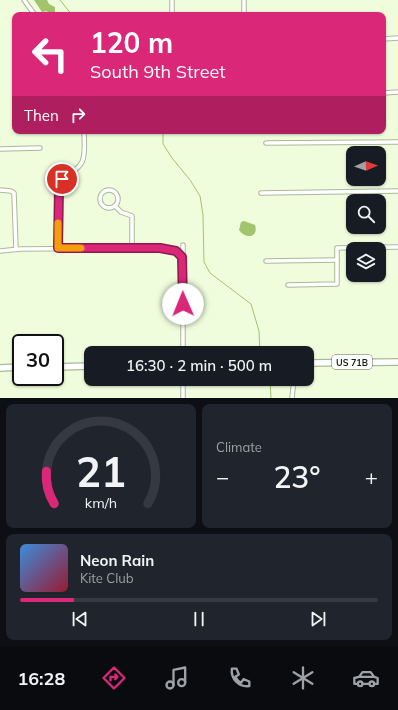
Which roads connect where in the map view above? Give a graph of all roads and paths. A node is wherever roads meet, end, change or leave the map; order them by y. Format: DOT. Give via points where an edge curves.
graph roads {
  1 [pos="24,0"];
  2 [pos="172,0"];
  3 [pos="244,0"];
  4 [pos="33,12"];
  5 [pos="172,12"];
  6 [pos="244,12"];
  7 [pos="398,38"];
  8 [pos="386,39"];
  9 [pos="398,92"];
  10 [pos="386,93"];
  11 [pos="84,134"];
  12 [pos="398,142"];
  13 [pos="266,143"];
  14 [pos="40,148"];
  15 [pos="0,149"];
  16 [pos="0,190"];
  17 [pos="398,191"];
  18 [pos="262,193"];
  19 [pos="115,206"];
  20 [pos="183,245"];
  21 [pos="398,247"];
  22 [pos="58,248"];
  23 [pos="132,248"];
  24 [pos="16,249"];
  25 [pos="0,251"];
  26 [pos="182,257"];
  27 [pos="337,260"];
  28 [pos="266,261"];
  29 [pos="288,285"];
  30 [pos="183,346"];
  31 [pos="398,362"];
  32 [pos="314,363"];
  33 [pos="84,366"];
  34 [pos="12,367"];
  35 [pos="64,367"];
  36 [pos="0,368"];
  37 [pos="183,386"];
  38 [pos="293,386"];
  39 [pos="183,398"];
  40 [pos="292,398"];
  1 -- 4 [label="street"];
  2 -- 5 [label="street"];
  3 -- 6 [label="street"];
  7 -- 8 [label="street"];
  9 -- 10 [label="street"];
  11 -- 22 [label="street" via="82,163 62,179 59,187"];
  12 -- 13 [label="street"];
  14 -- 15 [label="street"];
  16 -- 24 [label="street" via="13,192 15,197"];
  17 -- 18 [label="street"];
  19 -- 19 [label="street" via="118,198 115,192 103,192 100,198 102,205 108,208"];
  19 -- 23 [label="street" via="120,212 132,216"];
  20 -- 26 [label="street"];
  21 -- 27 [label="street" via="337,248"];
  22 -- 23 [label="street"];
  22 -- 24 [label="street"];
  23 -- 26 [label="street" via="160,248 176,251"];
  24 -- 25 [label="street"];
  26 -- 30 [label="street"];
  27 -- 28 [label="street"];
  27 -- 29 [label="street" via="337,284"];
  31 -- 32 [label="main road, US 71B"];
  33 -- 35 [label="main road"];
  34 -- 36 [label="main road"];
  37 -- 39 [label="street"];
  38 -- 40 [label="street"];
}
